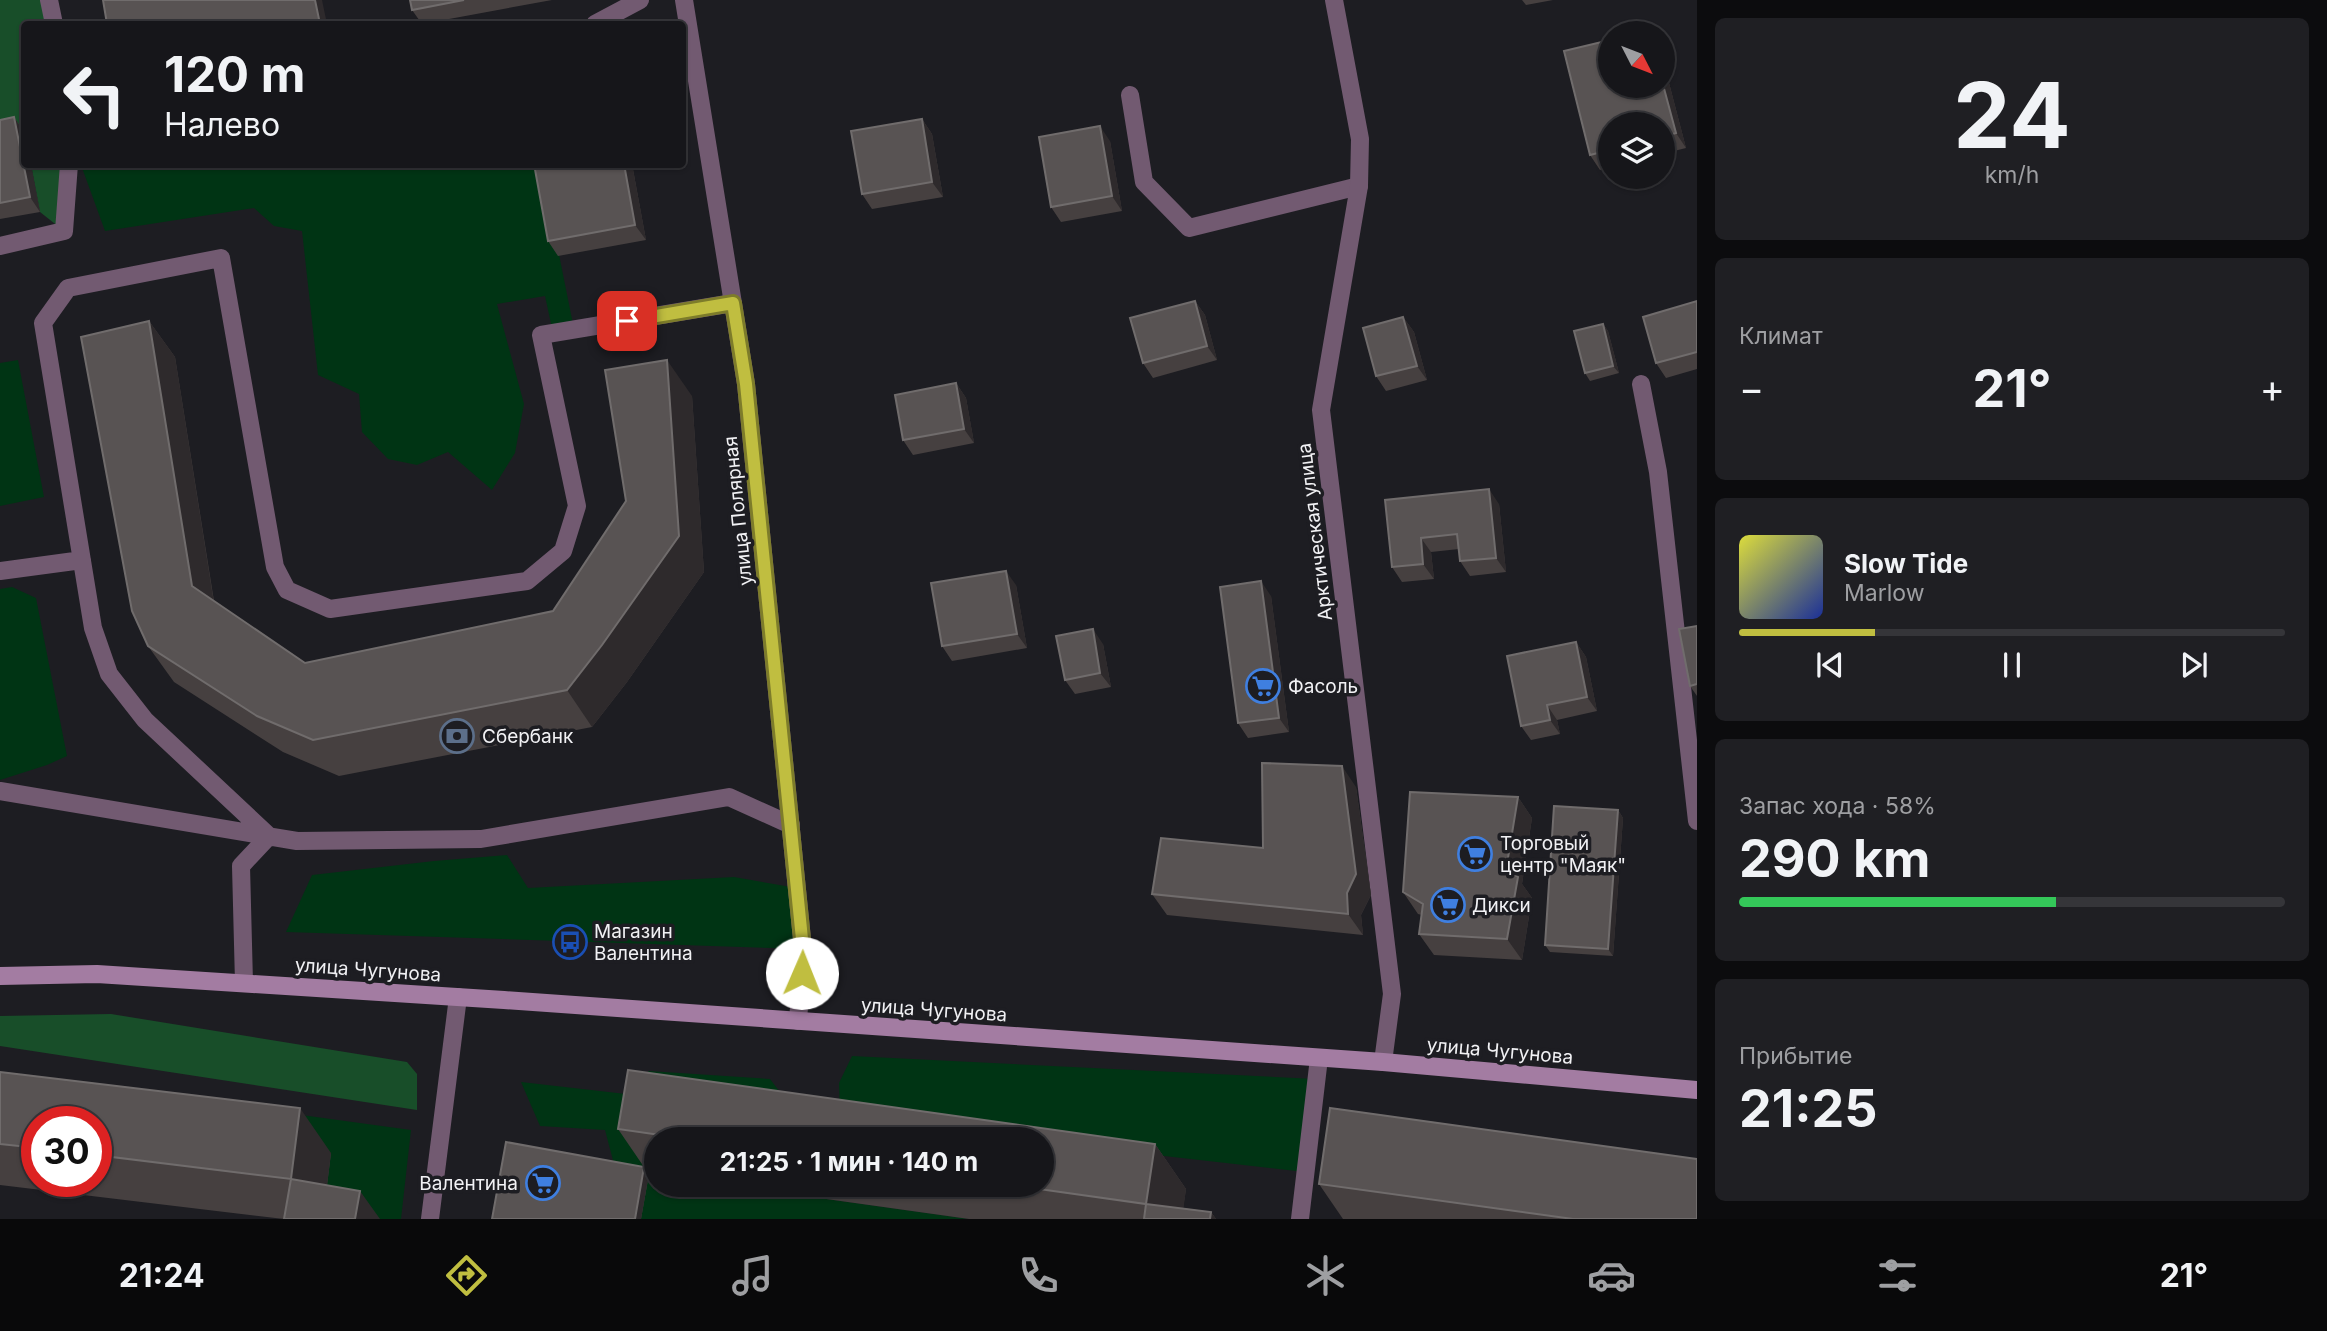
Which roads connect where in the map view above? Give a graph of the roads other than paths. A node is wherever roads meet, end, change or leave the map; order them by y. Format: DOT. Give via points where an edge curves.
graph roads {
  1 [pos="49,0"];
  2 [pos="640,0"];
  3 [pos="684,0"];
  4 [pos="1334,0"];
  5 [pos="53,21"];
  6 [pos="601,21"];
  7 [pos="1130,95"];
  8 [pos="69,168"];
  9 [pos="1359,186"];
  10 [pos="0,246"];
  11 [pos="733,303"];
  12 [pos="1640,384"];
  13 [pos="82,560"];
  14 [pos="0,571"];
  15 [pos="0,791"];
  16 [pos="1697,821"];
  17 [pos="791,825"];
  18 [pos="269,836"];
  19 [pos="0,976"];
  20 [pos="244,983"];
  21 [pos="458,997"];
  22 [pos="798,1021"];
  23 [pos="1319,1058"];
  24 [pos="1383,1062"];
  25 [pos="1697,1090"];
  26 [pos="430,1219"];
  27 [pos="1300,1219"];
  1 -- 5 [label="street"];
  2 -- 6 [label="street"];
  3 -- 11 [label="street, улица Полярная"];
  4 -- 9 [label="street, Арктическая улица" via="1360,139"];
  7 -- 9 [label="street" via="1144,182 1189,228"];
  8 -- 10 [label="street" via="64,231"];
  9 -- 24 [label="street, Арктическая улица" via="1321,410 1392,993"];
  11 -- 13 [label="street" via="541,334 577,506 563,551 527,581 330,609 287,590 275,567 221,258 68,288 43,323"];
  11 -- 17 [label="street, улица Полярная" via="746,384"];
  12 -- 16 [label="street" via="1658,472"];
  13 -- 14 [label="street"];
  13 -- 18 [label="street" via="93,628 109,674 145,720"];
  15 -- 18 [label="street"];
  17 -- 18 [label="street" via="729,797 481,839 297,841"];
  17 -- 22 [label="street, улица Полярная" via="803,949"];
  18 -- 20 [label="street" via="241,866"];
  19 -- 20 [label="main road, улица Чугунова" via="97,974"];
  20 -- 21 [label="main road, улица Чугунова"];
  21 -- 22 [label="main road, улица Чугунова"];
  21 -- 26 [label="street"];
  22 -- 23 [label="main road, улица Чугунова"];
  23 -- 24 [label="main road, улица Чугунова"];
  23 -- 27 [label="street"];
  24 -- 25 [label="main road, улица Чугунова"];
}
